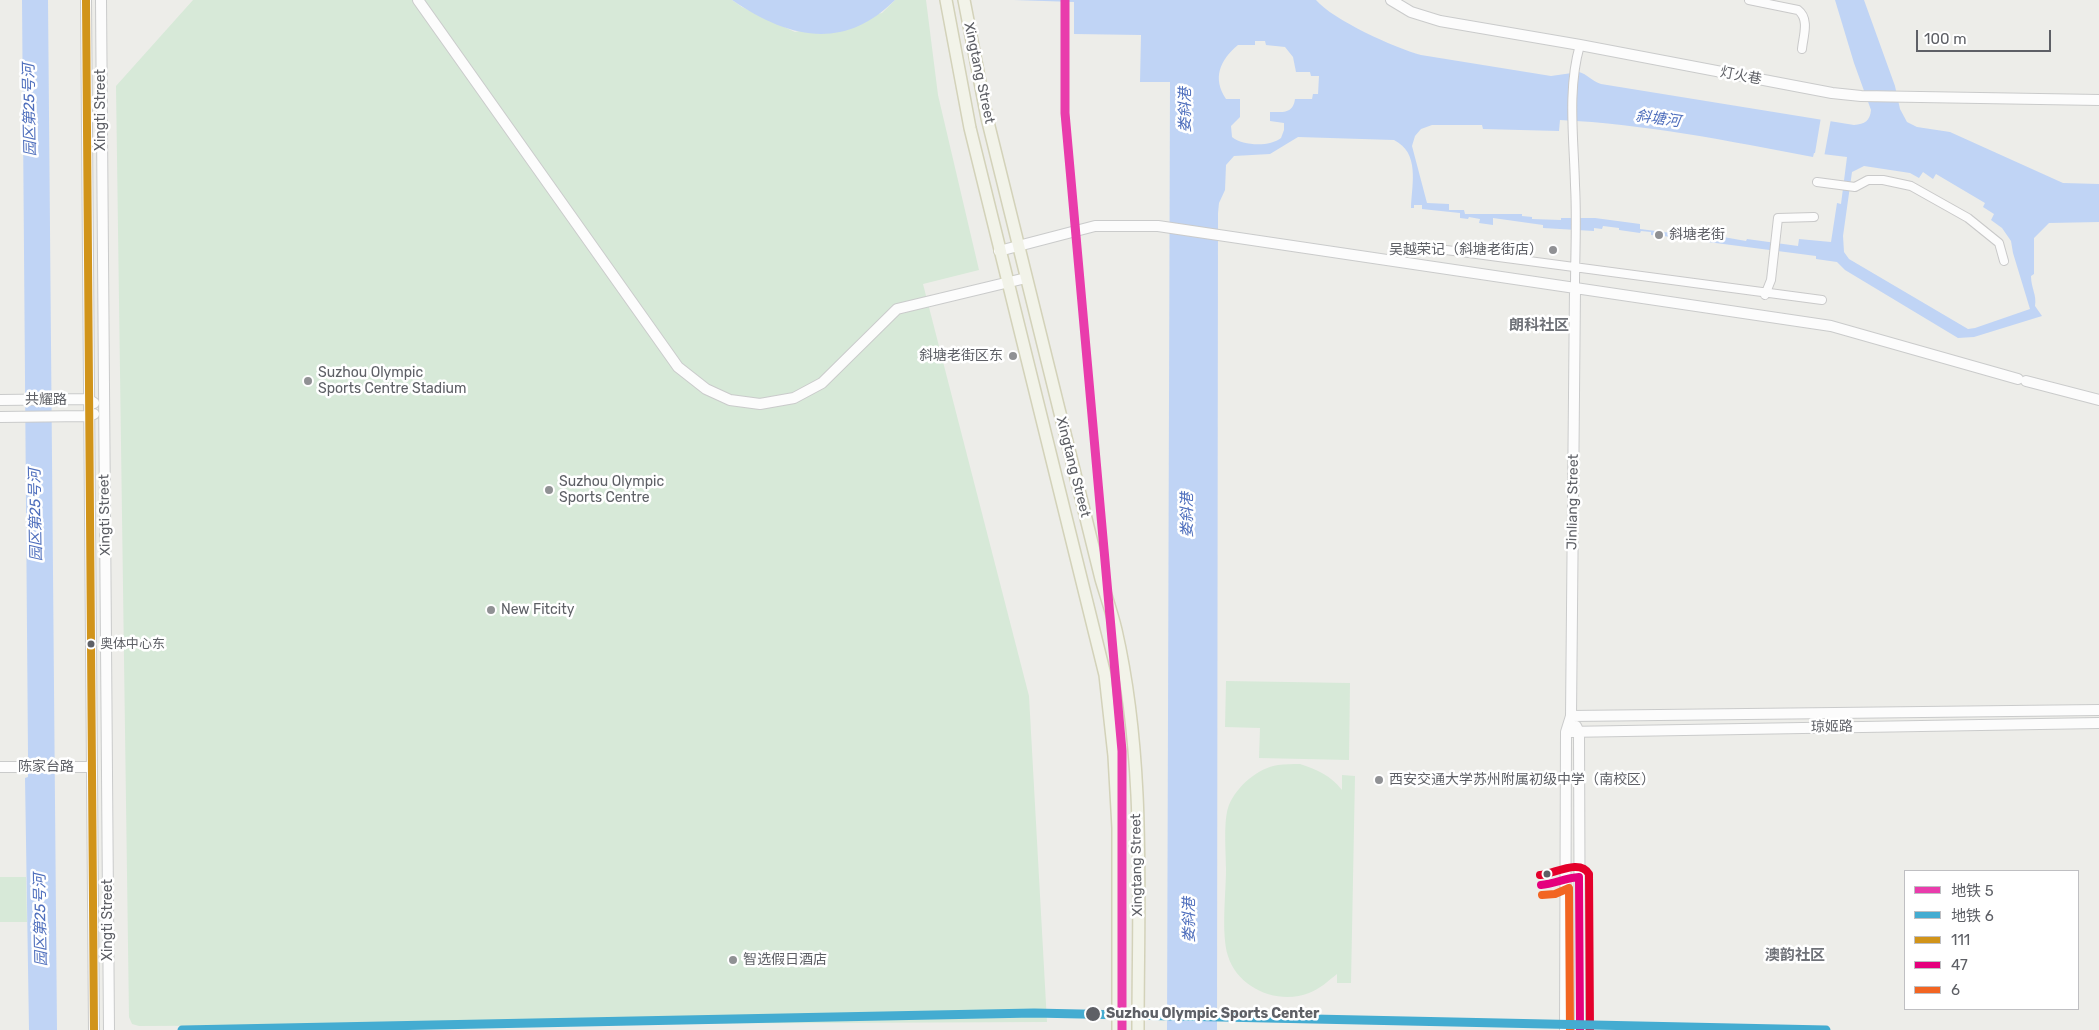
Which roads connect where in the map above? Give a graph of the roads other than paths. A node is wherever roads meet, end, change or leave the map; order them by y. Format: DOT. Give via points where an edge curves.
graph roads {
  1 [pos="86,0"];
  2 [pos="100,0"];
  3 [pos="418,0"];
  4 [pos="946,0"];
  5 [pos="964,0"];
  6 [pos="1391,0"];
  7 [pos="1749,0"];
  8 [pos="1580,45"];
  9 [pos="1802,50"];
  10 [pos="2099,100"];
  11 [pos="1817,182"];
  12 [pos="1814,217"];
  13 [pos="1019,246"];
  14 [pos="1416,246"];
  15 [pos="999,250"];
  16 [pos="2004,261"];
  17 [pos="1575,267"];
  18 [pos="1026,278"];
  19 [pos="1007,282"];
  20 [pos="1575,288"];
  21 [pos="1765,295"];
  22 [pos="1822,300"];
  23 [pos="88,399"];
  24 [pos="0,400"];
  25 [pos="2099,400"];
  26 [pos="104,408"];
  27 [pos="88,416"];
  28 [pos="0,417"];
  29 [pos="2099,710"];
  30 [pos="1571,716"];
  31 [pos="2099,724"];
  32 [pos="1566,732"];
  33 [pos="1578,732"];
  34 [pos="92,766"];
  35 [pos="0,767"];
  36 [pos="94,1030"];
  37 [pos="109,1030"];
  38 [pos="1118,1030"];
  39 [pos="1138,1030"];
  40 [pos="1566,1030"];
  41 [pos="1580,1030"];
  1 -- 23 [label="street, Xingti Street"];
  2 -- 26 [label="street, Xingti Street"];
  3 -- 19 [label="street" via="678,367 719,397 760,404 794,398 822,383 897,309"];
  4 -- 15 [label="main road, Xingtang Street" via="970,128"];
  5 -- 13 [label="main road, Xingtang Street" via="987,118"];
  6 -- 8 [label="street, 灯火巷" via="1411,12 1440,21"];
  7 -- 9 [label="street" via="1802,13 1805,23"];
  8 -- 10 [label="street, 灯火巷" via="1832,93"];
  8 -- 17 [label="street" via="1574,64"];
  11 -- 16 [label="street" via="1855,188 1868,180 1883,180 1911,186 1968,218 1999,243"];
  12 -- 21 [label="street" via="1778,218 1771,280"];
  13 -- 15 [label="street"];
  13 -- 18 [label="main road, Xingtang Street"];
  13 -- 20 [label="street" via="1095,226 1158,226"];
  14 -- 17 [label="street"];
  15 -- 19 [label="main road, Xingtang Street"];
  17 -- 20 [label="street"];
  17 -- 21 [label="street"];
  18 -- 19 [label="street"];
  18 -- 39 [label="main road, Xingtang Street" via="1116,628 1124,672 1134,748 1138,828"];
  19 -- 38 [label="main road, Xingtang Street" via="1105,675 1118,828"];
  20 -- 25 [label="street" via="1831,326"];
  20 -- 30 [label="street, Jinliang Street"];
  21 -- 22 [label="street"];
  23 -- 24 [label="street, 共耀路"];
  23 -- 26 [label="street"];
  23 -- 27 [label="street, Xingti Street"];
  26 -- 27 [label="street, 共耀路"];
  26 -- 37 [label="street, Xingti Street"];
  27 -- 28 [label="street, 共耀路"];
  27 -- 34 [label="street, Xingti Street"];
  29 -- 30 [label="street, 琼姬路"];
  30 -- 32 [label="street, Jinliang Street"];
  30 -- 33 [label="street, Jinliang Street"];
  31 -- 33 [label="street, 琼姬路"];
  32 -- 33 [label="street, 琼姬路"];
  32 -- 40 [label="street, Jinliang Street"];
  33 -- 41 [label="street, Jinliang Street"];
  34 -- 35 [label="street, 陈家台路"];
  34 -- 36 [label="street, Xingti Street"];
}
